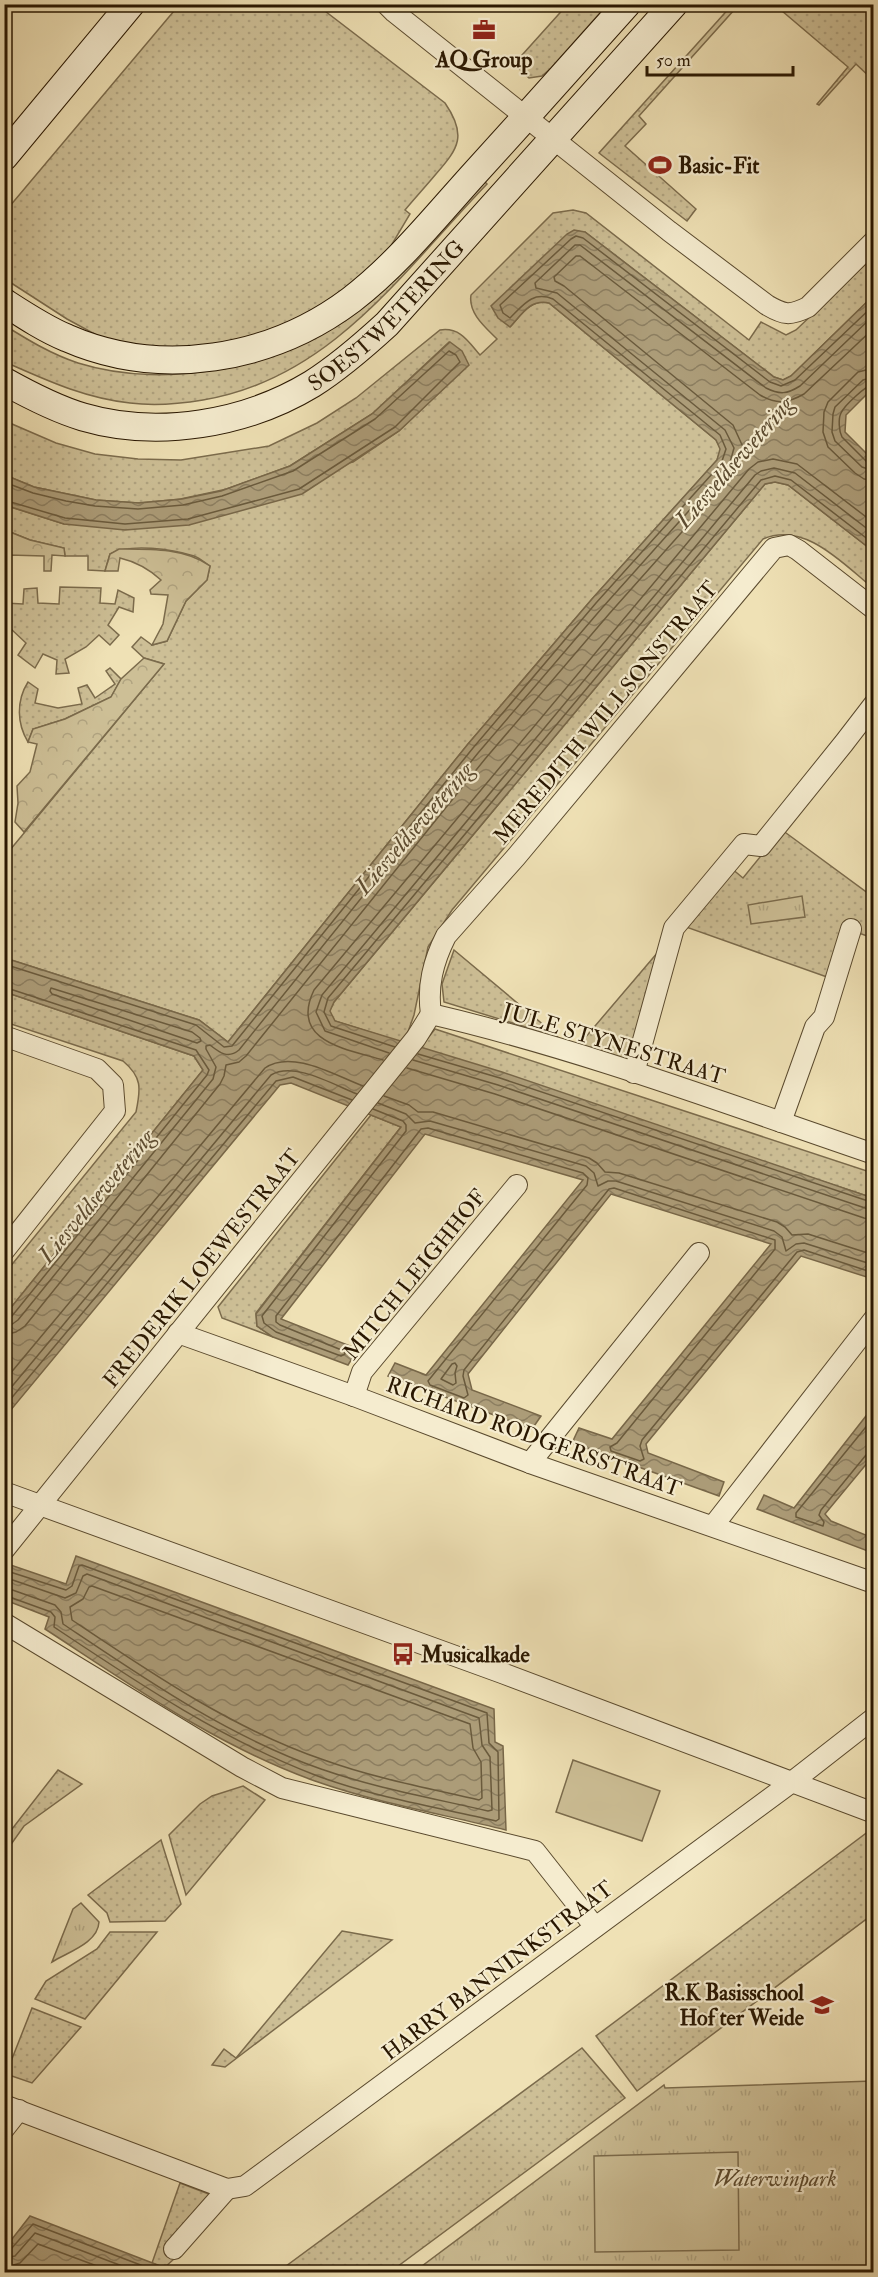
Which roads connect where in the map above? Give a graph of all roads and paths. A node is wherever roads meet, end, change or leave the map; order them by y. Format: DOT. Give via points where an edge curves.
graph roads {
  1 [pos="131,4"];
  2 [pos="374,4"];
  3 [pos="627,4"];
  4 [pos="674,4"];
  5 [pos="390,8"];
  6 [pos="526,116"];
  7 [pos="554,139"];
  8 [pos="4,157"];
  9 [pos="873,241"];
  10 [pos="4,302"];
  11 [pos="4,381"];
  12 [pos="873,609"];
  13 [pos="873,704"];
  14 [pos="851,929"];
  15 [pos="431,1014"];
  16 [pos="4,1036"];
  17 [pos="634,1072"];
  18 [pos="781,1122"];
  19 [pos="873,1154"];
  20 [pos="517,1185"];
  21 [pos="4,1251"];
  22 [pos="699,1253"];
  23 [pos="873,1319"];
  24 [pos="178,1333"];
  25 [pos="354,1396"];
  26 [pos="530,1462"];
  27 [pos="4,1492"];
  28 [pos="40,1506"];
  29 [pos="713,1526"];
  30 [pos="4,1550"];
  31 [pos="873,1583"];
  32 [pos="4,1623"];
  33 [pos="873,1718"];
  34 [pos="792,1782"];
  35 [pos="873,1813"];
  36 [pos="595,1927"];
  37 [pos="12,2108"];
  38 [pos="4,2129"];
  39 [pos="228,2189"];
  40 [pos="174,2249"];
  1 -- 8 [label="main road"];
  2 -- 5 [label="street"];
  3 -- 6 [label="main road, SOESTWETERING"];
  4 -- 7 [label="main road, SOESTWETERING"];
  5 -- 6 [label="street"];
  6 -- 7 [label="street"];
  6 -- 10 [label="main road, SOESTWETERING" via="408,248 351,299 299,333 206,359 170,361 90,346 46,328"];
  7 -- 9 [label="street" via="669,231 783,314 796,313 808,306"];
  7 -- 11 [label="main road, SOESTWETERING" via="387,324 311,384 268,405 221,421 174,427 127,425 84,417"];
  12 -- 15 [label="street, MEREDITH WILLSONSTRAAT" via="798,550 789,545 774,548 446,936 428,992"];
  13 -- 17 [label="street" via="761,846 744,844 674,928"];
  14 -- 18 [label="street" via="824,1017 815,1027"];
  15 -- 17 [label="street, JULE STYNESTRAAT"];
  15 -- 24 [label="street, FREDERIK LOEWESTRAAT" via="416,1038"];
  16 -- 21 [label="street" via="97,1069 113,1085 115,1111"];
  17 -- 18 [label="street, JULE STYNESTRAAT"];
  18 -- 19 [label="street, JULE STYNESTRAAT"];
  20 -- 25 [label="street, MITCH LEIGHHOF" via="362,1372"];
  22 -- 26 [label="street"];
  23 -- 29 [label="street"];
  24 -- 25 [label="street, RICHARD RODGERSSTRAAT"];
  24 -- 28 [label="street, FREDERIK LOEWESTRAAT"];
  25 -- 26 [label="street, RICHARD RODGERSSTRAAT"];
  26 -- 29 [label="street, RICHARD RODGERSSTRAAT"];
  27 -- 28 [label="street"];
  28 -- 30 [label="street, FREDERIK LOEWESTRAAT"];
  28 -- 34 [label="street"];
  29 -- 31 [label="street, RICHARD RODGERSSTRAAT"];
  32 -- 36 [label="street" via="282,1788 535,1851"];
  33 -- 34 [label="street, HARRY BANNINKSTRAAT"];
  34 -- 35 [label="street"];
  34 -- 36 [label="street, HARRY BANNINKSTRAAT"];
  36 -- 39 [label="street, HARRY BANNINKSTRAAT" via="245,2186"];
  37 -- 38 [label="street"];
  37 -- 39 [label="street"];
  39 -- 40 [label="street, HARRY BANNINKSTRAAT"];
}
